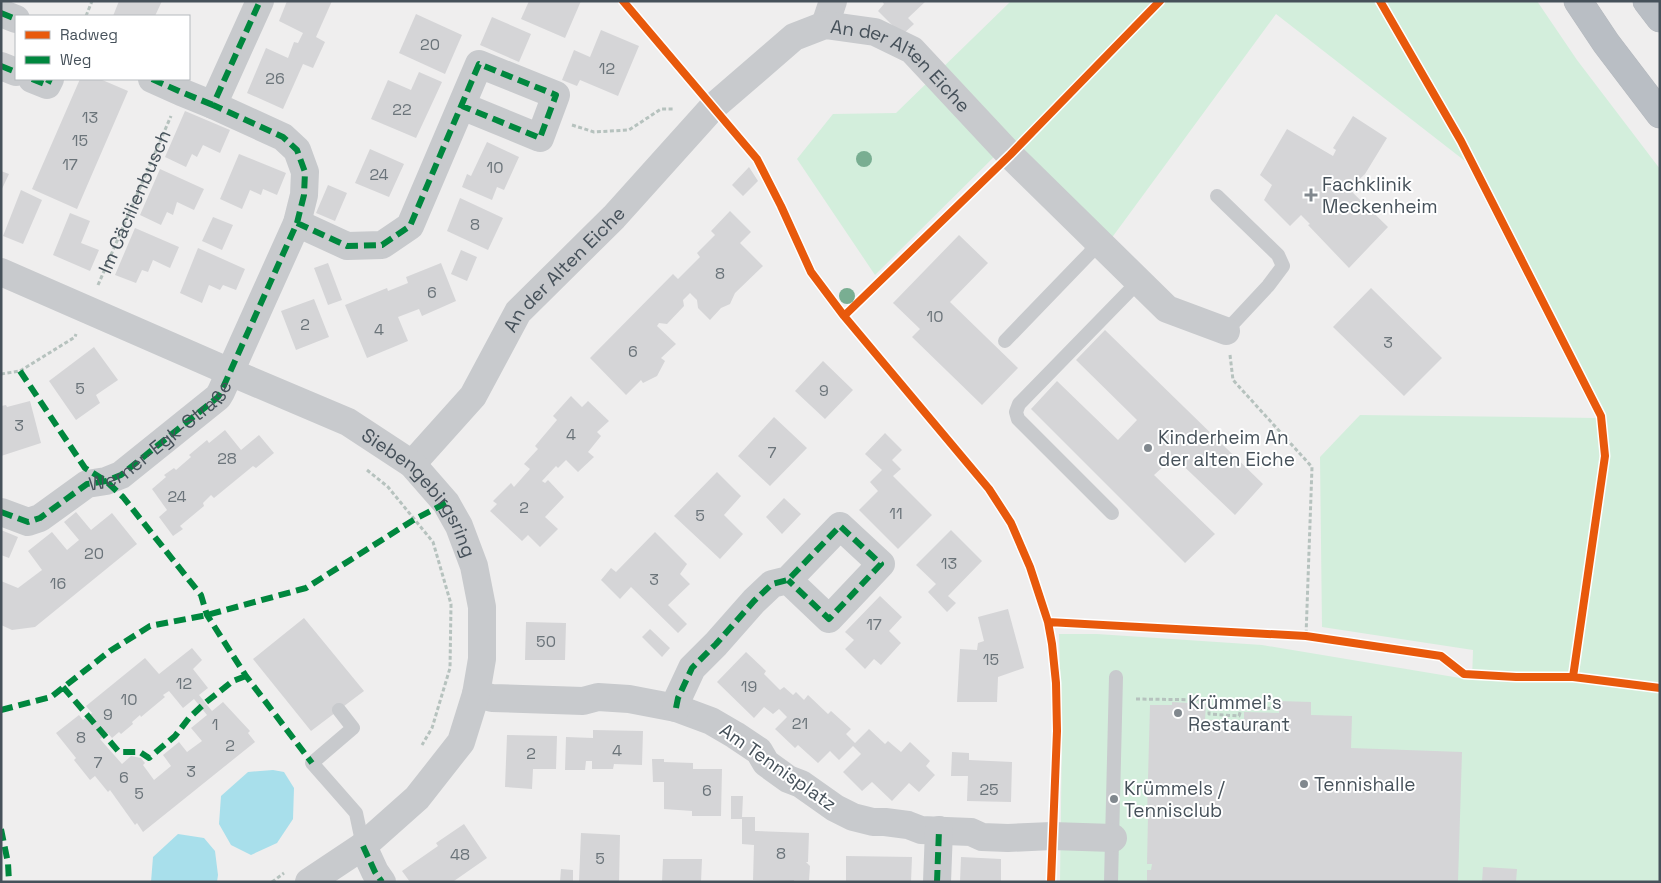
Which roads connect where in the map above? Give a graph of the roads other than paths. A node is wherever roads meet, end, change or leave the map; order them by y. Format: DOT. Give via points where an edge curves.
graph roads {
  1 [pos="260,1"];
  2 [pos="1578,1"];
  3 [pos="1647,1"];
  4 [pos="828,9"];
  5 [pos="1,12"];
  6 [pos="15,18"];
  7 [pos="1660,18"];
  8 [pos="1,66"];
  9 [pos="15,72"];
  10 [pos="34,80"];
  11 [pos="50,80"];
  12 [pos="154,80"];
  13 [pos="213,105"];
  14 [pos="462,106"];
  15 [pos="1660,114"];
  16 [pos="1217,196"];
  17 [pos="296,222"];
  18 [pos="1099,242"];
  19 [pos="1,272"];
  20 [pos="1138,281"];
  21 [pos="1226,331"];
  22 [pos="1006,341"];
  23 [pos="230,372"];
  24 [pos="412,464"];
  25 [pos="1,512"];
  26 [pos="1112,513"];
  27 [pos="788,580"];
  28 [pos="1116,677"];
  29 [pos="476,694"];
  30 [pos="676,708"];
  31 [pos="339,710"];
  32 [pos="939,830"];
  33 [pos="1113,838"];
  34 [pos="363,846"];
  35 [pos="298,876"];
  36 [pos="382,882"];
  37 [pos="937,882"];
  38 [pos="1111,882"];
  1 -- 13 [label="street"];
  2 -- 15 [label="highway"];
  3 -- 7 [label="highway"];
  4 -- 18 [label="street, An der Alten Eiche" via="912,50 1010,155"];
  4 -- 24 [label="street, An der Alten Eiche" via="713,107 614,217 518,312 473,396"];
  5 -- 6 [label="street"];
  8 -- 9 [label="street"];
  10 -- 11 [label="street" via="47,85"];
  12 -- 13 [label="street"];
  13 -- 17 [label="street" via="283,137 297,150 305,172 304,195"];
  14 -- 14 [label="street" via="540,138 556,95 479,64"];
  14 -- 17 [label="street" via="410,226 382,246 347,246"];
  16 -- 21 [label="lane" via="1278,255 1283,266"];
  17 -- 23 [label="street"];
  18 -- 20 [label="street, An der Alten Eiche"];
  18 -- 22 [label="lane"];
  19 -- 23 [label="street, Siebengebirgsring"];
  20 -- 21 [label="street, An der Alten Eiche" via="1167,309"];
  20 -- 26 [label="lane" via="1019,404 1016,412 1018,419"];
  23 -- 24 [label="street, Siebengebirgsring" via="348,422"];
  23 -- 25 [label="street, Werner-Egk-Straße" via="218,397 121,475 87,484 40,518 28,522"];
  24 -- 29 [label="street, Siebengebirgsring" via="460,526 474,566 482,608 482,660"];
  27 -- 30 [label="street" via="772,584 692,668"];
  28 -- 33 [label="lane"];
  29 -- 30 [label="street, Am Tennisplatz" via="492,698 583,701 598,696"];
  29 -- 34 [label="street, Siebengebirgsring" via="461,742 417,798"];
  30 -- 32 [label="street, Am Tennisplatz" via="735,734 759,751 766,763 853,817 921,830"];
  31 -- 34 [label="lane" via="353,728 312,763 356,813"];
  32 -- 33 [label="street, Am Tennisplatz" via="971,832 982,837"];
  32 -- 37 [label="street"];
  33 -- 38 [label="lane"];
  34 -- 35 [label="street, Siebengebirgsring"];
  34 -- 36 [label="street"];
}
